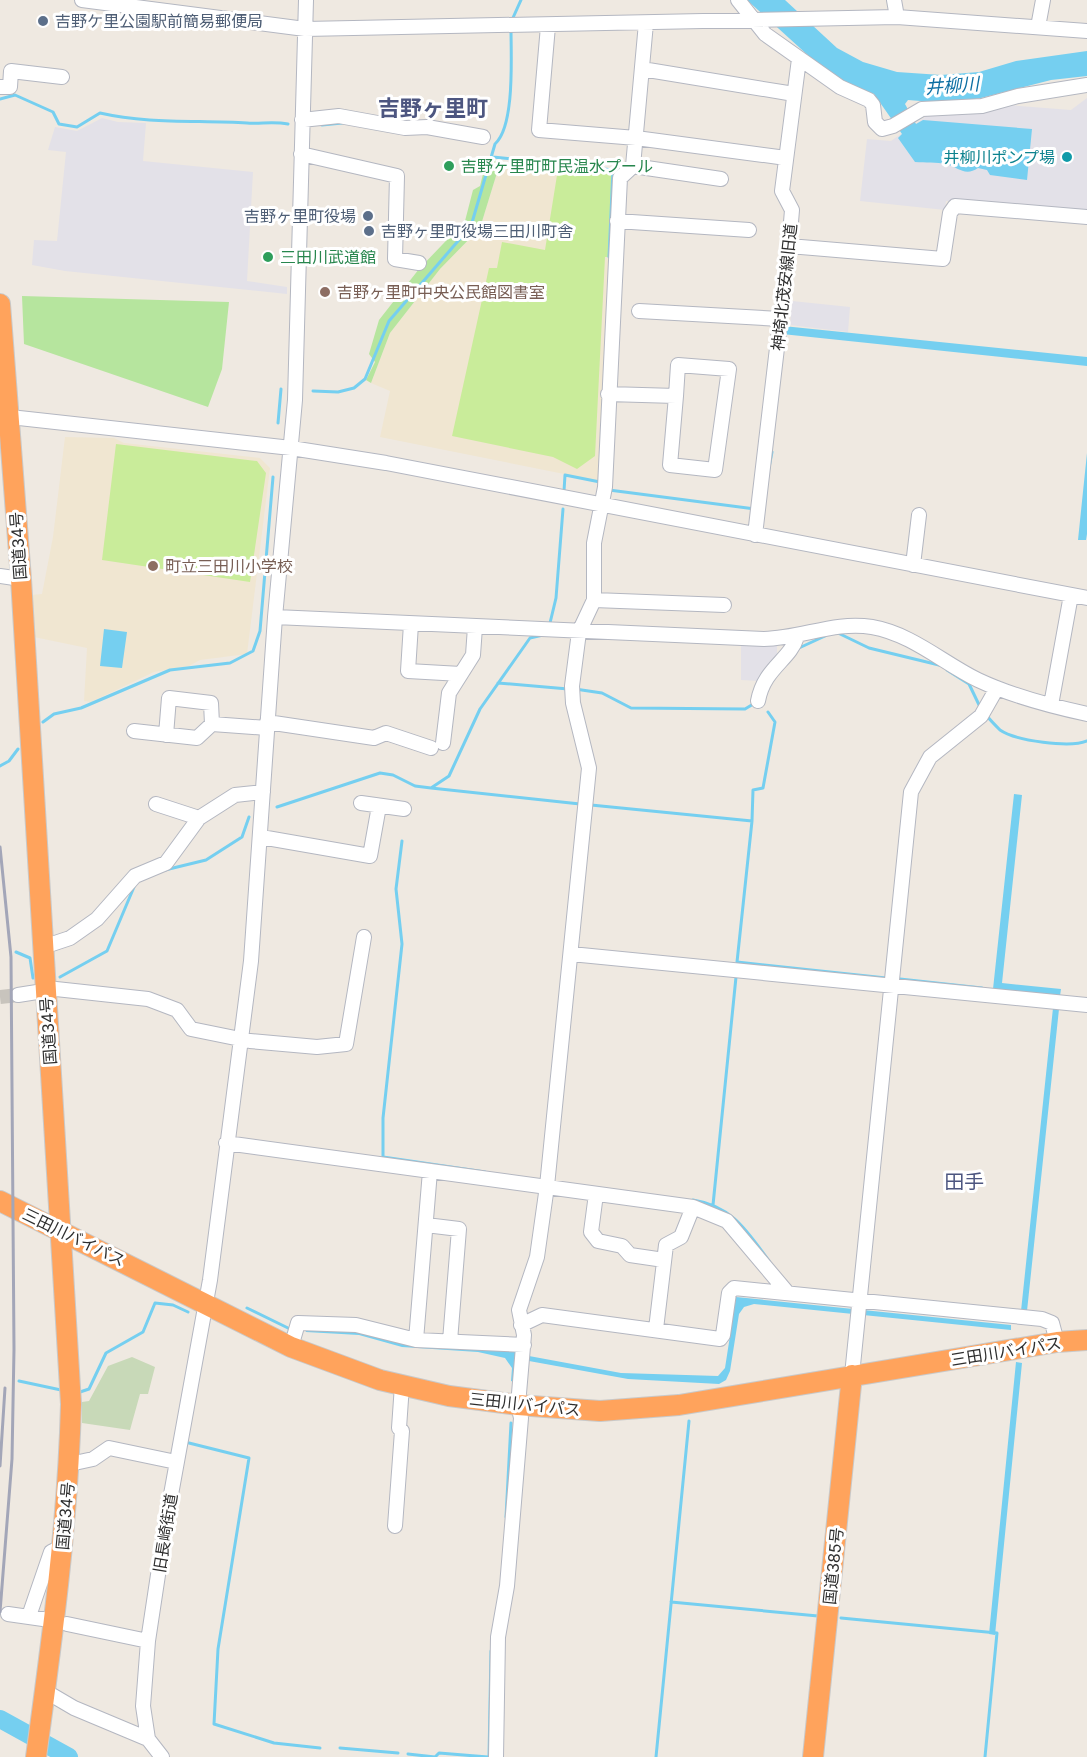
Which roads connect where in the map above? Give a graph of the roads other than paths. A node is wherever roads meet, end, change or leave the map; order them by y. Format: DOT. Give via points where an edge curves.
graph roads {
  1 [pos="82,0"];
  2 [pos="306,0"];
  3 [pos="738,0"];
  4 [pos="894,0"];
  5 [pos="1043,0"];
  6 [pos="897,17"];
  7 [pos="759,21"];
  8 [pos="646,23"];
  9 [pos="548,26"];
  10 [pos="1038,27"];
  11 [pos="305,29"];
  12 [pos="1087,31"];
  13 [pos="799,59"];
  14 [pos="642,69"];
  15 [pos="62,77"];
  16 [pos="1087,85"];
  17 [pos="0,87"];
  18 [pos="794,94"];
  19 [pos="302,120"];
  20 [pos="483,137"];
  21 [pos="636,138"];
  22 [pos="301,154"];
  23 [pos="786,158"];
  24 [pos="633,166"];
  25 [pos="721,179"];
  26 [pos="1087,217"];
  27 [pos="617,221"];
  28 [pos="748,230"];
  29 [pos="789,246"];
  30 [pos="419,263"];
  31 [pos="0,304"];
  32 [pos="639,311"];
  33 [pos="780,319"];
  34 [pos="608,393"];
  35 [pos="676,396"];
  36 [pos="4,416"];
  37 [pos="291,448"];
  38 [pos="601,506"];
  39 [pos="919,516"];
  40 [pos="755,536"];
  41 [pos="913,565"];
  42 [pos="0,576"];
  43 [pos="21,579"];
  44 [pos="1071,595"];
  45 [pos="1087,598"];
  46 [pos="594,600"];
  47 [pos="724,604"];
  48 [pos="275,617"];
  49 [pos="411,624"];
  50 [pos="476,627"];
  51 [pos="579,632"];
  52 [pos="797,637"];
  53 [pos="461,674"];
  54 [pos="996,688"];
  55 [pos="758,701"];
  56 [pos="1051,705"];
  57 [pos="1087,714"];
  58 [pos="212,724"];
  59 [pos="267,725"];
  60 [pos="134,731"];
  61 [pos="166,735"];
  62 [pos="263,792"];
  63 [pos="361,803"];
  64 [pos="156,804"];
  65 [pos="379,806"];
  66 [pos="404,809"];
  67 [pos="199,818"];
  68 [pos="261,837"];
  69 [pos="364,937"];
  70 [pos="43,947"];
  71 [pos="571,954"];
  72 [pos="892,986"];
  73 [pos="45,991"];
  74 [pos="18,995"];
  75 [pos="1087,1005"];
  76 [pos="241,1040"];
  77 [pos="226,1143"];
  78 [pos="430,1171"];
  79 [pos="547,1186"];
  80 [pos="597,1194"];
  81 [pos="0,1201"];
  82 [pos="693,1208"];
  83 [pos="426,1225"];
  84 [pos="62,1229"];
  85 [pos="664,1260"];
  86 [pos="786,1291"];
  87 [pos="206,1305"];
  88 [pos="860,1308"];
  89 [pos="521,1325"];
  90 [pos="656,1329"];
  91 [pos="416,1340"];
  92 [pos="1087,1340"];
  93 [pos="450,1341"];
  94 [pos="1057,1342"];
  95 [pos="524,1345"];
  96 [pos="291,1347"];
  97 [pos="852,1375"];
  98 [pos="402,1385"];
  99 [pos="518,1405"];
  100 [pos="176,1462"];
  101 [pos="70,1464"];
  102 [pos="395,1526"];
  103 [pos="63,1546"];
  104 [pos="8,1614"];
  105 [pos="29,1616"];
  106 [pos="43,1619"];
  107 [pos="67,1624"];
  108 [pos="148,1641"];
  109 [pos="45,1691"];
  110 [pos="148,1739"];
  111 [pos="36,1757"];
  112 [pos="162,1757"];
  113 [pos="496,1757"];
  114 [pos="813,1757"];
  1 -- 11 [label="street"];
  2 -- 11 [label="street, 旧長崎街道"];
  3 -- 7 [label="street"];
  4 -- 6 [label="street"];
  5 -- 10 [label="street"];
  6 -- 7 [label="street"];
  6 -- 10 [label="street"];
  7 -- 8 [label="street"];
  7 -- 13 [label="street" via="765,34"];
  8 -- 9 [label="street"];
  8 -- 14 [label="street"];
  9 -- 11 [label="street"];
  9 -- 21 [label="street" via="539,130"];
  10 -- 12 [label="street"];
  11 -- 19 [label="street, 旧長崎街道"];
  13 -- 16 [label="street" via="840,87 868,100 878,127 887,129 922,109 982,106"];
  13 -- 18 [label="street, 神埼北茂安線旧道"];
  14 -- 18 [label="street"];
  14 -- 21 [label="street"];
  15 -- 17 [label="street" via="11,71 9,87"];
  18 -- 23 [label="street, 神埼北茂安線旧道"];
  19 -- 20 [label="street" via="339,116"];
  19 -- 22 [label="street, 旧長崎街道"];
  21 -- 23 [label="street"];
  21 -- 24 [label="street"];
  22 -- 30 [label="street" via="397,176 394,259"];
  22 -- 37 [label="street, 旧長崎街道"];
  23 -- 29 [label="street, 神埼北茂安線旧道" via="782,191 792,210"];
  24 -- 25 [label="street"];
  24 -- 27 [label="street" via="620,178"];
  26 -- 29 [label="street" via="955,206 950,213 943,259"];
  27 -- 28 [label="street"];
  27 -- 34 [label="street"];
  29 -- 33 [label="street, 神埼北茂安線旧道"];
  31 -- 36 [label="highway, 国道34号"];
  32 -- 33 [label="street"];
  33 -- 40 [label="street, 神埼北茂安線旧道"];
  34 -- 35 [label="street"];
  34 -- 38 [label="street"];
  35 -- 35 [label="street" via="678,365 729,369 715,470 670,465"];
  36 -- 37 [label="street"];
  36 -- 43 [label="highway, 国道34号"];
  37 -- 38 [label="street"];
  37 -- 48 [label="street, 旧長崎街道"];
  38 -- 40 [label="street"];
  38 -- 46 [label="street" via="594,543"];
  39 -- 41 [label="street"];
  40 -- 41 [label="street"];
  41 -- 44 [label="street"];
  42 -- 43 [label="street"];
  43 -- 70 [label="highway, 国道34号"];
  44 -- 45 [label="street"];
  44 -- 56 [label="street"];
  46 -- 47 [label="street"];
  46 -- 51 [label="street"];
  48 -- 49 [label="street"];
  48 -- 59 [label="street, 旧長崎街道"];
  49 -- 50 [label="street"];
  49 -- 53 [label="street" via="408,671"];
  50 -- 51 [label="street"];
  50 -- 53 [label="street" via="473,655"];
  51 -- 52 [label="street"];
  51 -- 71 [label="street" via="572,689 589,768"];
  52 -- 54 [label="street" via="842,625 874,628 909,641"];
  52 -- 55 [label="street" via="795,645 771,670"];
  53 -- 59 [label="street" via="449,693 437,746 386,733 374,738"];
  54 -- 56 [label="street"];
  54 -- 72 [label="street" via="984,713 930,757 911,792"];
  56 -- 57 [label="street"];
  58 -- 59 [label="street"];
  58 -- 61 [label="street" via="197,738"];
  58 -- 61 [label="street" via="211,703 170,698"];
  59 -- 62 [label="street, 旧長崎街道"];
  60 -- 61 [label="street"];
  62 -- 67 [label="street" via="235,795"];
  62 -- 68 [label="street, 旧長崎街道"];
  63 -- 65 [label="street"];
  64 -- 67 [label="street"];
  65 -- 66 [label="street"];
  65 -- 68 [label="street" via="370,856"];
  67 -- 70 [label="street" via="166,863 135,876 88,926 70,938"];
  68 -- 76 [label="street, 旧長崎街道"];
  69 -- 76 [label="street" via="346,1044 317,1047"];
  70 -- 73 [label="highway, 国道34号"];
  71 -- 72 [label="street"];
  71 -- 79 [label="street"];
  72 -- 75 [label="street"];
  72 -- 88 [label="street"];
  73 -- 74 [label="street"];
  73 -- 76 [label="street" via="148,999 177,1010 191,1029"];
  73 -- 84 [label="highway, 国道34号"];
  76 -- 77 [label="street, 旧長崎街道"];
  77 -- 78 [label="street"];
  77 -- 87 [label="street, 旧長崎街道"];
  78 -- 79 [label="street"];
  78 -- 83 [label="street"];
  79 -- 80 [label="street"];
  79 -- 89 [label="street" via="537,1257 520,1301"];
  80 -- 82 [label="street"];
  80 -- 85 [label="street" via="591,1232 598,1241 622,1246 630,1255"];
  81 -- 84 [label="highway, 三田川バイパス"];
  82 -- 85 [label="street" via="681,1237 666,1245"];
  82 -- 86 [label="street" via="727,1221"];
  83 -- 91 [label="street"];
  83 -- 93 [label="street" via="459,1229"];
  84 -- 87 [label="highway, 三田川バイパス"];
  84 -- 101 [label="highway, 国道34号" via="71,1404"];
  85 -- 90 [label="street"];
  86 -- 88 [label="street"];
  86 -- 90 [label="street" via="734,1288 729,1293 720,1339"];
  87 -- 96 [label="highway, 三田川バイパス"];
  87 -- 100 [label="street, 旧長崎街道"];
  88 -- 94 [label="street" via="1047,1320 1056,1332"];
  88 -- 97 [label="street"];
  89 -- 90 [label="street" via="542,1315"];
  89 -- 95 [label="street"];
  91 -- 93 [label="street"];
  91 -- 96 [label="street" via="356,1325 298,1323"];
  92 -- 94 [label="highway, 三田川バイパス"];
  93 -- 95 [label="street"];
  94 -- 97 [label="highway, 三田川バイパス"];
  95 -- 99 [label="street"];
  96 -- 98 [label="highway, 三田川バイパス"];
  97 -- 99 [label="highway, 三田川バイパス" via="679,1405 600,1411"];
  97 -- 114 [label="highway, 国道385号"];
  98 -- 99 [label="highway, 三田川バイパス"];
  98 -- 102 [label="street"];
  99 -- 113 [label="street" via="521,1418 507,1586 498,1637"];
  100 -- 101 [label="street" via="109,1448 93,1459"];
  100 -- 108 [label="street, 旧長崎街道"];
  101 -- 103 [label="highway, 国道34号"];
  103 -- 105 [label="street" via="51,1552"];
  103 -- 109 [label="highway, 国道34号"];
  104 -- 105 [label="street"];
  105 -- 106 [label="street"];
  107 -- 108 [label="street"];
  108 -- 110 [label="street, 旧長崎街道" via="143,1706"];
  109 -- 110 [label="street" via="74,1708"];
  109 -- 111 [label="highway, 国道34号"];
  110 -- 112 [label="street, 旧長崎街道"];
}
